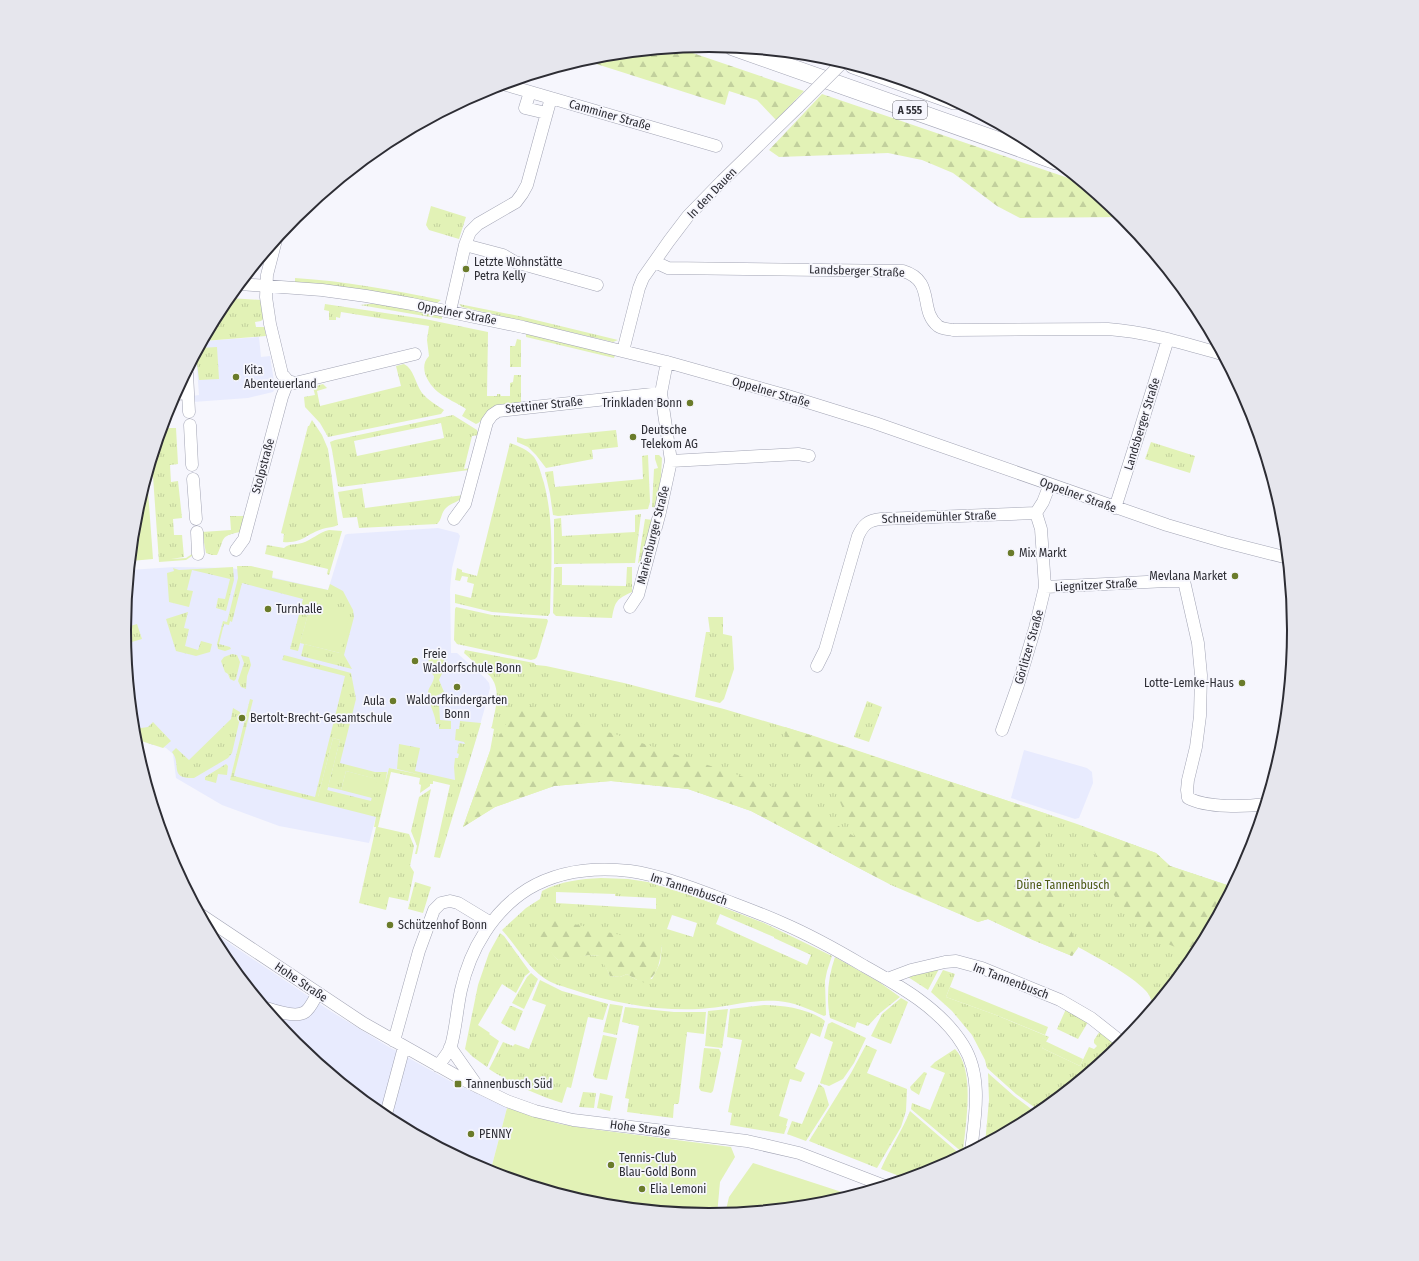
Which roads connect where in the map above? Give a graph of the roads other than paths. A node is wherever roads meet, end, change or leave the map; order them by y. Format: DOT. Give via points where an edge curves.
graph roads {
  1 [pos="751,53"];
  2 [pos="838,67"];
  3 [pos="513,87"];
  4 [pos="530,92"];
  5 [pos="551,98"];
  6 [pos="546,113"];
  7 [pos="716,146"];
  8 [pos="1039,155"];
  9 [pos="465,245"];
  10 [pos="273,251"];
  11 [pos="654,262"];
  12 [pos="246,284"];
  13 [pos="266,286"];
  14 [pos="597,286"];
  15 [pos="450,311"];
  16 [pos="1168,339"];
  17 [pos="623,351"];
  18 [pos="1216,352"];
  19 [pos="415,354"];
  20 [pos="667,362"];
  21 [pos="288,381"];
  22 [pos="187,382"];
  23 [pos="661,392"];
  24 [pos="182,393"];
  25 [pos="188,393"];
  26 [pos="189,412"];
  27 [pos="190,425"];
  28 [pos="809,456"];
  29 [pos="670,461"];
  30 [pos="192,465"];
  31 [pos="193,479"];
  32 [pos="1050,484"];
  33 [pos="1115,508"];
  34 [pos="1036,514"];
  35 [pos="454,518"];
  36 [pos="196,519"];
  37 [pos="197,532"];
  38 [pos="236,550"];
  39 [pos="198,554"];
  40 [pos="1283,557"];
  41 [pos="1045,587"];
  42 [pos="630,607"];
  43 [pos="817,666"];
  44 [pos="1002,730"];
  45 [pos="1261,804"];
  46 [pos="209,921"];
  47 [pos="491,923"];
  48 [pos="887,979"];
  49 [pos="318,993"];
  50 [pos="273,1009"];
  51 [pos="1119,1040"];
  52 [pos="399,1044"];
  53 [pos="450,1048"];
  54 [pos="438,1066"];
  55 [pos="478,1088"];
  56 [pos="386,1111"];
  57 [pos="972,1146"];
  58 [pos="877,1183"];
  1 -- 8 [label="highway, A 555"];
  2 -- 11 [label="street, In den Dauen, bridge" via="688,216"];
  3 -- 4 [label="street, Camminer Straße"];
  4 -- 5 [label="street, Camminer Straße"];
  4 -- 6 [label="street" via="525,108"];
  5 -- 6 [label="street"];
  5 -- 7 [label="street, Camminer Straße"];
  6 -- 9 [label="street" via="527,186 516,202 478,224 470,232"];
  9 -- 14 [label="street"];
  9 -- 15 [label="street"];
  10 -- 13 [label="street"];
  11 -- 16 [label="street, Landsberger Straße" via="668,268 903,271 917,277 921,282 931,317 943,329 1108,329"];
  11 -- 17 [label="street, In den Dauen" via="639,288"];
  12 -- 13 [label="street, Oppelner Straße"];
  13 -- 15 [label="street, Oppelner Straße" via="322,290"];
  13 -- 21 [label="street" via="270,324 282,374"];
  15 -- 17 [label="street, Oppelner Straße"];
  16 -- 18 [label="street, Landsberger Straße"];
  16 -- 33 [label="street, Landsberger Straße"];
  17 -- 20 [label="street, Oppelner Straße"];
  19 -- 21 [label="street" via="295,383"];
  20 -- 23 [label="street, Marienburger Straße"];
  20 -- 32 [label="street, Oppelner Straße" via="788,396"];
  21 -- 38 [label="street, Stolpstraße" via="244,540"];
  22 -- 25 [label="street"];
  23 -- 29 [label="street, Marienburger Straße"];
  23 -- 35 [label="street, Stettiner Straße" via="498,411 487,422 465,504"];
  24 -- 25 [label="street"];
  25 -- 26 [label="street"];
  27 -- 30 [label="street"];
  28 -- 29 [label="street" via="798,454"];
  29 -- 42 [label="street, Marienburger Straße" via="662,505 638,595"];
  31 -- 36 [label="street"];
  32 -- 33 [label="street, Oppelner Straße"];
  32 -- 34 [label="street"];
  33 -- 40 [label="street, Oppelner Straße" via="1225,542"];
  34 -- 41 [label="street, Görlitzer Straße" via="1040,529"];
  34 -- 43 [label="street, Schneidemühler Straße" via="881,519 868,522 858,536 825,650"];
  37 -- 39 [label="street"];
  41 -- 44 [label="street, Görlitzer Straße" via="1023,671"];
  41 -- 45 [label="street, Liegnitzer Straße" via="1184,581 1198,643 1201,675 1200,716 1188,780 1188,798 1195,802 1229,806"];
  46 -- 49 [label="street, Hohe Straße"];
  47 -- 48 [label="street, Im Tannenbusch" via="513,899 550,878 581,871 630,871 694,889 782,923 826,944"];
  47 -- 52 [label="street" via="458,903 450,901 441,903 434,910 419,952"];
  47 -- 53 [label="street, Im Tannenbusch" via="480,939 466,972"];
  48 -- 51 [label="street, Im Tannenbusch" via="911,970 956,961 982,968 1060,1000 1091,1018"];
  48 -- 57 [label="street, Im Tannenbusch" via="941,1017 963,1044 976,1081"];
  49 -- 50 [label="street" via="304,1012 298,1014"];
  49 -- 52 [label="street, Hohe Straße"];
  52 -- 54 [label="street, Hohe Straße"];
  52 -- 56 [label="street"];
  53 -- 54 [label="street, Im Tannenbusch"];
  53 -- 55 [label="street"];
  54 -- 55 [label="street, Hohe Straße"];
  55 -- 58 [label="street, Hohe Straße" via="507,1101 553,1116 784,1148"];
}
